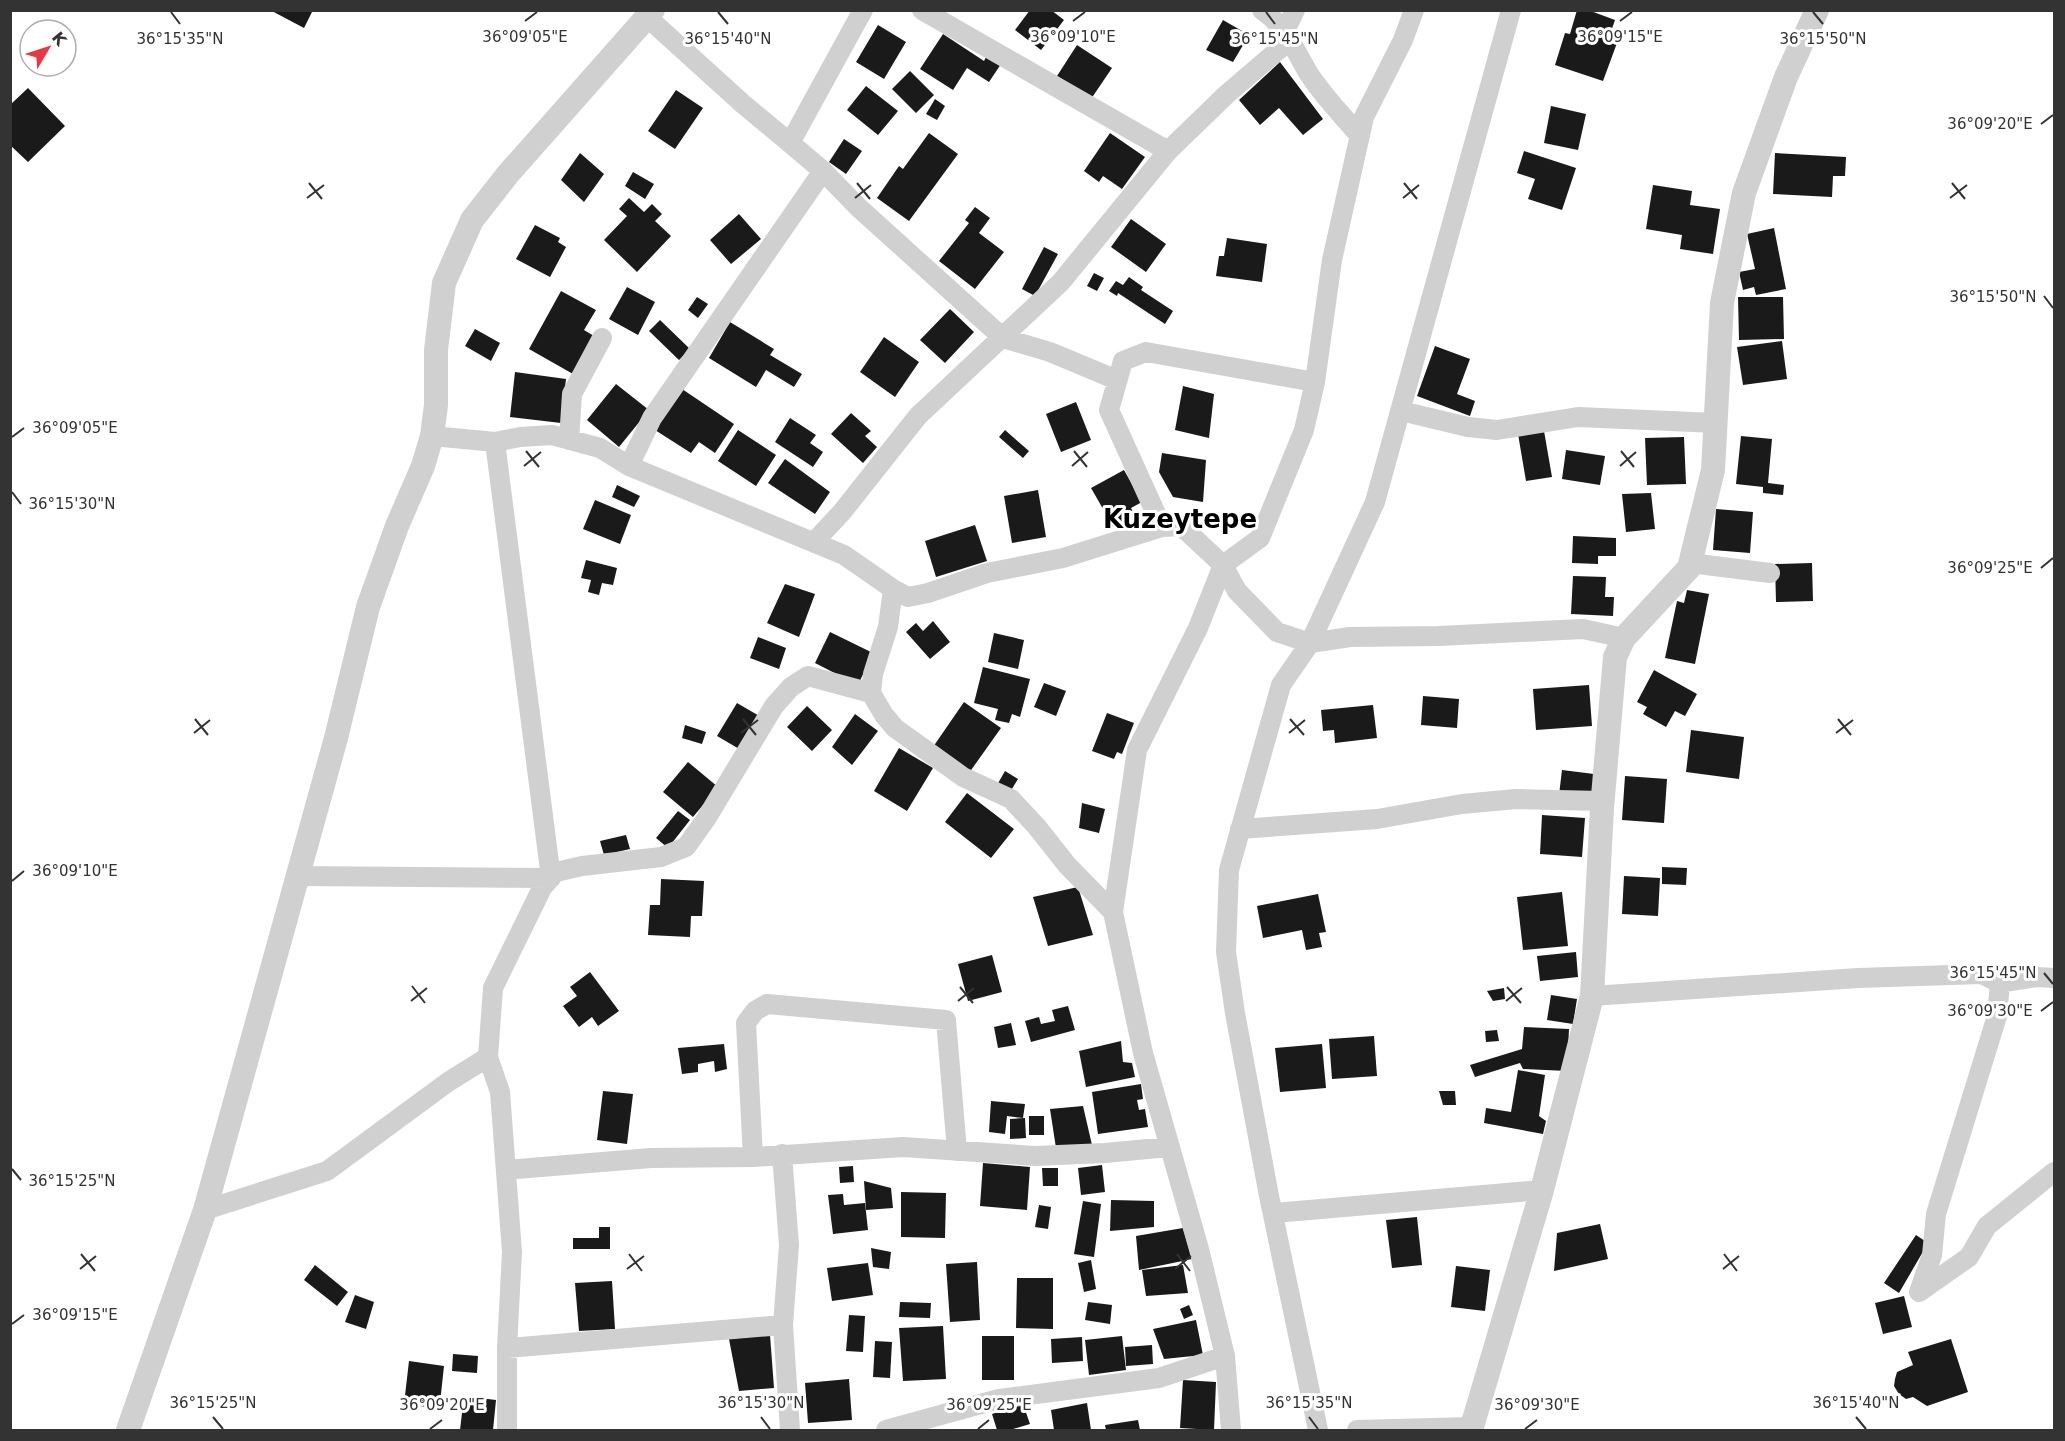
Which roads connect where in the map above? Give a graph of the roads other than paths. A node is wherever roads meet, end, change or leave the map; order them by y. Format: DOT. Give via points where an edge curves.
graph roads {
  1 [pos="863,10"];
  2 [pos="922,10"];
  3 [pos="1262,10"];
  4 [pos="1296,10"];
  5 [pos="1414,10"];
  6 [pos="1511,10"];
  7 [pos="1817,10"];
  8 [pos="650,14"];
  9 [pos="1288,35"];
  10 [pos="1360,136"];
  11 [pos="790,143"];
  12 [pos="1168,151"];
  13 [pos="824,171"];
  14 [pos="602,338"];
  15 [pos="1003,338"];
  16 [pos="1117,380"];
  17 [pos="1315,382"];
  18 [pos="1401,411"];
  19 [pos="1716,423"];
  20 [pos="432,436"];
  21 [pos="569,440"];
  22 [pos="495,442"];
  23 [pos="629,466"];
  24 [pos="1162,527"];
  25 [pos="813,542"];
  26 [pos="1690,563"];
  27 [pos="1223,565"];
  28 [pos="1770,573"];
  29 [pos="893,590"];
  30 [pos="1624,638"];
  31 [pos="1310,643"];
  32 [pos="871,693"];
  33 [pos="1602,801"];
  34 [pos="1240,829"];
  35 [pos="298,876"];
  36 [pos="551,878"];
  37 [pos="1113,912"];
  38 [pos="2055,978"];
  39 [pos="2000,983"];
  40 [pos="1592,996"];
  41 [pos="488,1057"];
  42 [pos="1169,1147"];
  43 [pos="957,1151"];
  44 [pos="782,1154"];
  45 [pos="753,1157"];
  46 [pos="506,1170"];
  47 [pos="2055,1172"];
  48 [pos="1542,1190"];
  49 [pos="205,1210"];
  50 [pos="1274,1213"];
  51 [pos="783,1325"];
  52 [pos="507,1348"];
  53 [pos="1225,1356"];
  54 [pos="1471,1429"];
  55 [pos="128,1431"];
  56 [pos="507,1431"];
  57 [pos="790,1431"];
  58 [pos="886,1431"];
  59 [pos="1231,1431"];
  60 [pos="1318,1431"];
  61 [pos="1357,1431"];
  1 -- 11 [label="street"];
  2 -- 12 [label="street"];
  3 -- 9 [label="street"];
  4 -- 9 [label="street"];
  5 -- 10 [label="street" via="1364,117"];
  6 -- 18 [label="street"];
  7 -- 19 [label="street" via="1786,77 1744,193 1722,303"];
  8 -- 11 [label="street" via="743,104"];
  8 -- 20 [label="street" via="472,220 444,283"];
  9 -- 10 [label="street" via="1310,76"];
  9 -- 12 [label="street"];
  10 -- 17 [label="street" via="1332,260"];
  11 -- 13 [label="street"];
  12 -- 15 [label="street" via="1062,282"];
  13 -- 15 [label="street" via="858,207"];
  13 -- 23 [label="street" via="652,418"];
  14 -- 21 [label="street" via="572,394"];
  15 -- 16 [label="street" via="1050,352"];
  15 -- 25 [label="street" via="918,416 842,512"];
  16 -- 17 [label="street" via="1123,361 1146,352"];
  16 -- 24 [label="street" via="1109,410"];
  17 -- 27 [label="street" via="1304,430 1260,538"];
  18 -- 19 [label="street" via="1497,430 1578,417"];
  18 -- 31 [label="street" via="1375,502"];
  19 -- 26 [label="street" via="1713,470"];
  20 -- 22 [label="street"];
  20 -- 35 [label="street" via="368,607"];
  21 -- 22 [label="street" via="552,435"];
  21 -- 23 [label="street" via="600,447"];
  22 -- 36 [label="street"];
  23 -- 25 [label="street"];
  24 -- 27 [label="street" via="1181,526"];
  24 -- 29 [label="street" via="1063,558 987,573 928,593 908,597"];
  25 -- 29 [label="street" via="844,555"];
  26 -- 28 [label="street"];
  26 -- 30 [label="street"];
  27 -- 31 [label="street" via="1237,591 1277,632"];
  27 -- 37 [label="street" via="1198,628 1137,750"];
  29 -- 32 [label="street"];
  30 -- 31 [label="street" via="1583,629 1350,637"];
  30 -- 33 [label="street" via="1615,657"];
  31 -- 34 [label="street" via="1281,685"];
  32 -- 36 [label="street" via="808,676 774,705 686,847 661,857 564,870"];
  32 -- 37 [label="street" via="884,715 904,734 963,777 1011,799"];
  33 -- 34 [label="street" via="1516,799 1377,819"];
  33 -- 40 [label="street"];
  34 -- 50 [label="street" via="1229,870 1226,952"];
  35 -- 36 [label="street"];
  35 -- 49 [label="street"];
  36 -- 41 [label="street" via="542,888 493,988"];
  37 -- 42 [label="street" via="1143,1053"];
  38 -- 39 [label="street"];
  39 -- 40 [label="street" via="1982,974"];
  39 -- 47 [label="street" via="1997,1016 1936,1214 1932,1255 1919,1292 1969,1257 1987,1226"];
  40 -- 48 [label="street"];
  41 -- 46 [label="street" via="500,1092"];
  41 -- 49 [label="street" via="327,1171"];
  42 -- 43 [label="street" via="1035,1156"];
  42 -- 53 [label="street"];
  43 -- 44 [label="street" via="903,1147"];
  43 -- 45 [label="street" via="946,1020 767,1004 746,1023"];
  44 -- 45 [label="street"];
  44 -- 51 [label="street" via="789,1245"];
  45 -- 46 [label="street" via="651,1158"];
  46 -- 52 [label="street" via="512,1252"];
  48 -- 50 [label="street"];
  48 -- 54 [label="street"];
  49 -- 55 [label="street"];
  50 -- 60 [label="street"];
  51 -- 52 [label="street"];
  51 -- 57 [label="street"];
  52 -- 56 [label="street"];
  53 -- 58 [label="street" via="1159,1378 999,1399"];
  53 -- 59 [label="street"];
  54 -- 61 [label="street"];
}
